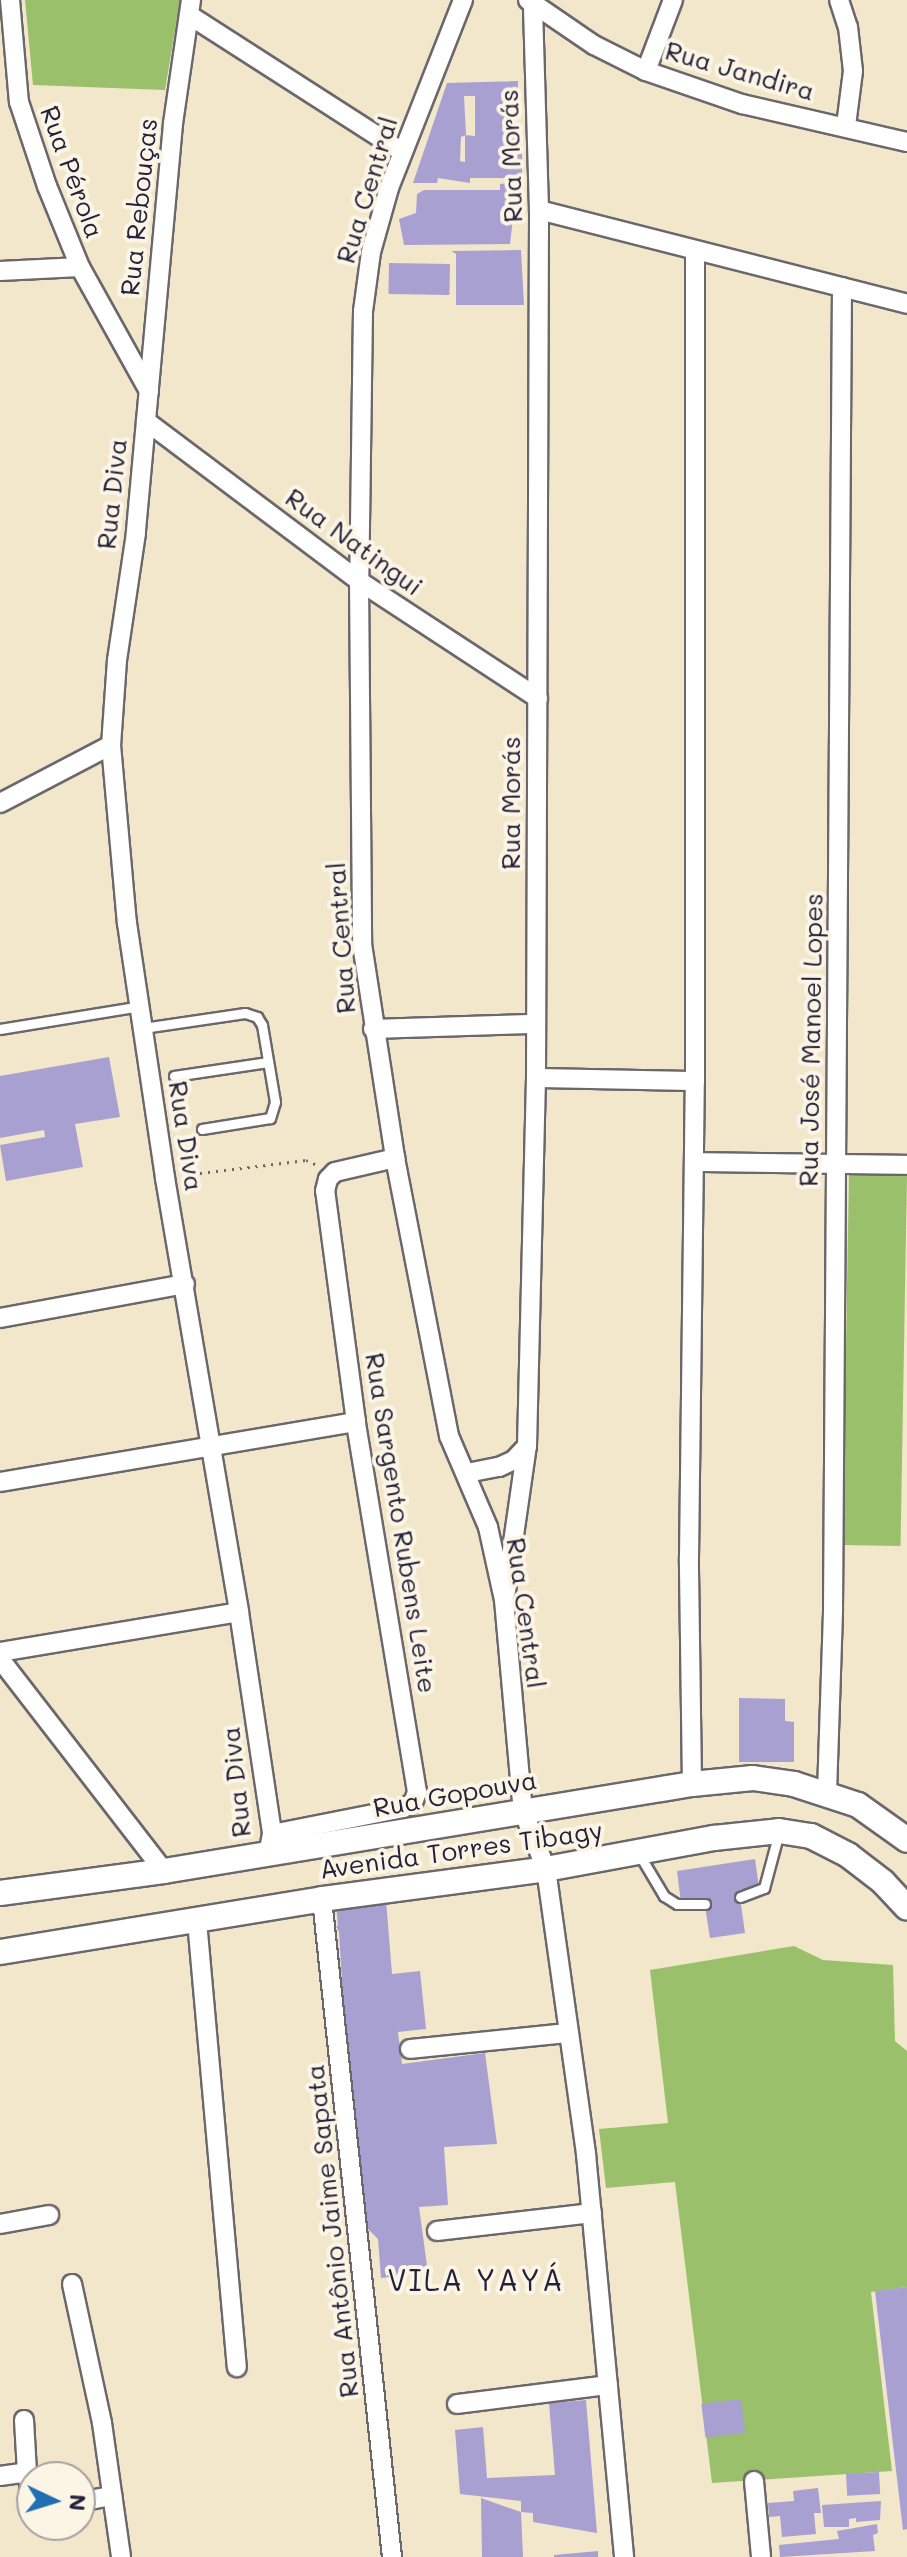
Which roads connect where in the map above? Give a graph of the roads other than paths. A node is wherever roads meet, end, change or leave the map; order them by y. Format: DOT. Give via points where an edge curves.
graph roads {
  1 [pos="10,0"];
  2 [pos="463,0"];
  3 [pos="673,0"];
  4 [pos="839,0"];
  5 [pos="530,2"];
  6 [pos="190,8"];
  7 [pos="646,71"];
  8 [pos="9,102"];
  9 [pos="846,126"];
  10 [pos="907,142"];
  11 [pos="401,151"];
  12 [pos="539,210"];
  13 [pos="695,252"];
  14 [pos="80,267"];
  15 [pos="0,271"];
  16 [pos="842,287"];
  17 [pos="907,304"];
  18 [pos="149,391"];
  19 [pos="146,421"];
  20 [pos="359,581"];
  21 [pos="538,698"];
  22 [pos="111,745"];
  23 [pos="0,803"];
  24 [pos="140,1006"];
  25 [pos="536,1024"];
  26 [pos="143,1028"];
  27 [pos="0,1029"];
  28 [pos="373,1029"];
  29 [pos="268,1062"];
  30 [pos="174,1076"];
  31 [pos="536,1078"];
  32 [pos="695,1081"];
  33 [pos="202,1129"];
  34 [pos="395,1158"];
  35 [pos="694,1162"];
  36 [pos="835,1165"];
  37 [pos="907,1165"];
  38 [pos="185,1284"];
  39 [pos="0,1318"];
  40 [pos="356,1422"];
  41 [pos="527,1446"];
  42 [pos="213,1447"];
  43 [pos="467,1473"];
  44 [pos="0,1482"];
  45 [pos="504,1600"];
  46 [pos="239,1612"];
  47 [pos="0,1652"];
  48 [pos="0,1659"];
  49 [pos="692,1784"];
  50 [pos="827,1793"];
  51 [pos="523,1811"];
  52 [pos="779,1831"];
  53 [pos="907,1840"];
  54 [pos="270,1844"];
  55 [pos="638,1851"];
  56 [pos="546,1869"];
  57 [pos="164,1871"];
  58 [pos="0,1893"];
  59 [pos="740,1897"];
  60 [pos="322,1899"];
  61 [pos="705,1904"];
  62 [pos="907,1908"];
  63 [pos="197,1921"];
  64 [pos="0,1952"];
  65 [pos="568,2033"];
  66 [pos="410,2049"];
  67 [pos="592,2213"];
  68 [pos="49,2215"];
  69 [pos="0,2224"];
  70 [pos="437,2231"];
  71 [pos="72,2284"];
  72 [pos="237,2367"];
  73 [pos="608,2385"];
  74 [pos="457,2404"];
  75 [pos="24,2420"];
  76 [pos="26,2461"];
  77 [pos="754,2481"];
  78 [pos="112,2496"];
  79 [pos="96,2499"];
  80 [pos="121,2557"];
  81 [pos="392,2557"];
  82 [pos="624,2557"];
  83 [pos="761,2557"];
  1 -- 8 [label="street, Rua Pérola"];
  2 -- 11 [label="street, Rua Central"];
  3 -- 7 [label="street"];
  4 -- 9 [label="street" via="853,71"];
  5 -- 7 [label="street, Rua Jandira" via="594,45"];
  5 -- 12 [label="street, Rua Morás"];
  6 -- 11 [label="street"];
  6 -- 18 [label="street, Rua Rebouças"];
  7 -- 9 [label="street, Rua Jandira" via="742,104"];
  8 -- 14 [label="street, Rua Pérola"];
  9 -- 10 [label="street, Rua Jandira"];
  11 -- 20 [label="street, Rua Central" via="371,252 363,311"];
  12 -- 13 [label="street"];
  12 -- 21 [label="street, Rua Morás"];
  13 -- 16 [label="street"];
  13 -- 32 [label="street"];
  14 -- 15 [label="street"];
  14 -- 18 [label="street, Rua Pérola"];
  16 -- 17 [label="street"];
  16 -- 36 [label="street, Rua José Manoel Lopes"];
  18 -- 19 [label="street, Rua Rebouças"];
  19 -- 20 [label="street, Rua Natingui"];
  19 -- 22 [label="street, Rua Diva"];
  20 -- 21 [label="street, Rua Natingui"];
  20 -- 28 [label="street, Rua Central" via="362,944"];
  21 -- 25 [label="street, Rua Morás"];
  22 -- 23 [label="street"];
  22 -- 24 [label="street, Rua Diva"];
  24 -- 26 [label="street, Rua Diva"];
  24 -- 27 [label="lane"];
  25 -- 28 [label="street"];
  25 -- 31 [label="street, Rua Morás"];
  26 -- 29 [label="lane" via="245,1013 262,1025"];
  26 -- 38 [label="street, Rua Diva"];
  28 -- 34 [label="street, Rua Central"];
  29 -- 30 [label="lane"];
  29 -- 33 [label="lane" via="275,1102 270,1118"];
  31 -- 32 [label="street"];
  31 -- 41 [label="street, Rua Morás"];
  32 -- 35 [label="street"];
  34 -- 40 [label="street, Rua Sargento Rubens Leite" via="335,1172 325,1191"];
  34 -- 43 [label="street, Rua Central" via="449,1436"];
  35 -- 36 [label="street"];
  35 -- 49 [label="street"];
  36 -- 37 [label="street"];
  36 -- 50 [label="street, Rua José Manoel Lopes"];
  38 -- 39 [label="street"];
  38 -- 42 [label="street, Rua Diva"];
  40 -- 42 [label="street"];
  40 -- 54 [label="street, Rua Sargento Rubens Leite" via="417,1792 413,1803 403,1808"];
  41 -- 43 [label="street" via="499,1467"];
  41 -- 45 [label="street, Rua Morás"];
  42 -- 44 [label="street"];
  42 -- 46 [label="street, Rua Diva"];
  43 -- 45 [label="street, Rua Central" via="488,1527"];
  45 -- 51 [label="street, Rua Central"];
  46 -- 47 [label="street"];
  46 -- 54 [label="street, Rua Diva"];
  48 -- 57 [label="street"];
  49 -- 50 [label="main road, Rua Gopouva" via="753,1778"];
  49 -- 51 [label="main road, Rua Gopouva"];
  50 -- 53 [label="main road, Rua Gopouva" via="858,1805"];
  51 -- 54 [label="main road, Rua Gopouva"];
  51 -- 56 [label="street, Rua Central"];
  52 -- 55 [label="main road, Avenida Torres Tibagy"];
  52 -- 59 [label="lane" via="764,1888"];
  52 -- 62 [label="main road, Avenida Torres Tibagy" via="811,1836 848,1855"];
  54 -- 57 [label="main road, Rua Gopouva"];
  55 -- 56 [label="main road, Avenida Torres Tibagy"];
  55 -- 61 [label="lane" via="664,1896 677,1904"];
  56 -- 60 [label="main road, Avenida Torres Tibagy"];
  56 -- 65 [label="street, Rua Central"];
  57 -- 58 [label="main road, Rua Gopouva"];
  60 -- 63 [label="main road, Avenida Torres Tibagy"];
  60 -- 81 [label="street, Rua Antônio Jaime Sapata"];
  63 -- 64 [label="main road, Avenida Torres Tibagy"];
  63 -- 72 [label="street"];
  65 -- 66 [label="street"];
  65 -- 67 [label="street, Rua Central"];
  67 -- 70 [label="street"];
  67 -- 73 [label="street, Rua Central"];
  68 -- 69 [label="street"];
  71 -- 78 [label="street"];
  73 -- 74 [label="street"];
  73 -- 82 [label="street, Rua Central"];
  75 -- 76 [label="street"];
  77 -- 83 [label="street"];
  78 -- 79 [label="street"];
  78 -- 80 [label="street"];
}
